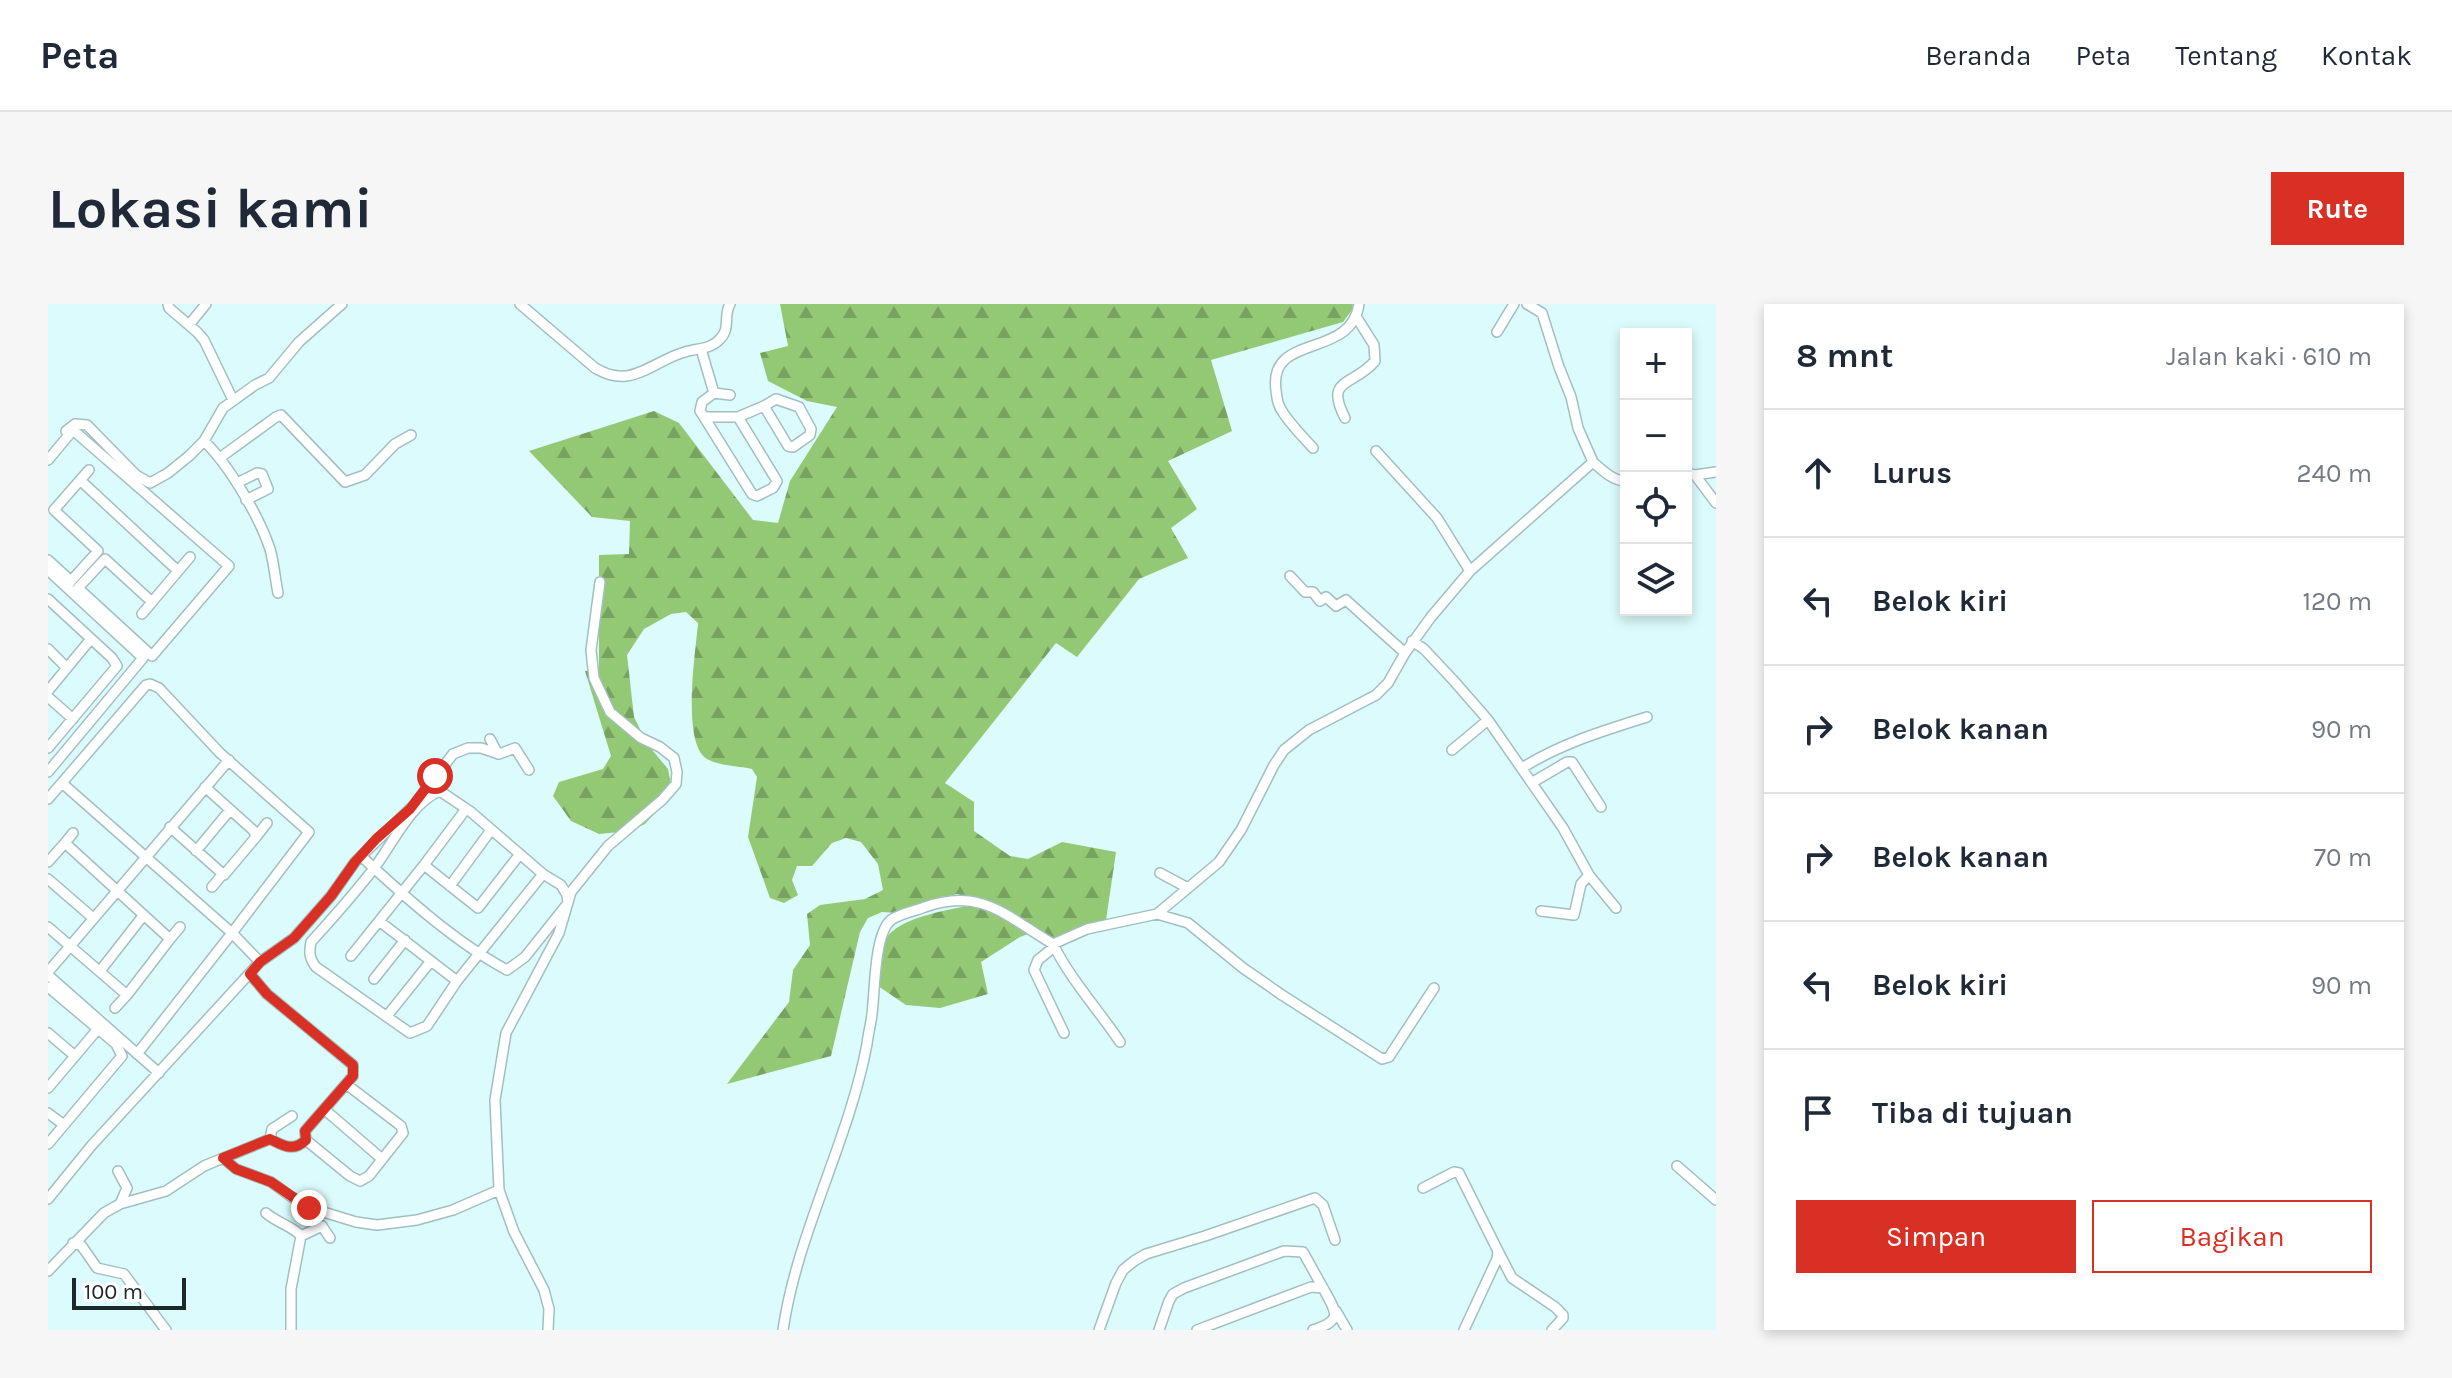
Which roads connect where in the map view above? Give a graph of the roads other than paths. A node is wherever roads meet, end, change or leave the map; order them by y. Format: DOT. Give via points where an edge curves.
graph roads {
  1 [pos="168,304"];
  2 [pos="206,304"];
  3 [pos="342,304"];
  4 [pos="520,304"];
  5 [pos="730,304"];
  6 [pos="1359,304"];
  7 [pos="1514,304"];
  8 [pos="1527,304"];
  9 [pos="1545,308"];
  10 [pos="1357,318"];
  11 [pos="189,325"];
  12 [pos="1497,332"];
  13 [pos="701,349"];
  14 [pos="714,393"];
  15 [pos="730,395"];
  16 [pos="233,400"];
  17 [pos="764,406"];
  18 [pos="704,417"];
  19 [pos="738,417"];
  20 [pos="1345,418"];
  21 [pos="411,435"];
  22 [pos="204,441"];
  23 [pos="1313,448"];
  24 [pos="1376,451"];
  25 [pos="48,457"];
  26 [pos="221,457"];
  27 [pos="1593,462"];
  28 [pos="89,470"];
  29 [pos="1716,472"];
  30 [pos="1692,474"];
  31 [pos="1692,476"];
  32 [pos="80,480"];
  33 [pos="1620,480"];
  34 [pos="237,483"];
  35 [pos="246,500"];
  36 [pos="1716,503"];
  37 [pos="51,514"];
  38 [pos="101,555"];
  39 [pos="190,557"];
  40 [pos="48,560"];
  41 [pos="48,570"];
  42 [pos="178,571"];
  43 [pos="1470,571"];
  44 [pos="1290,576"];
  45 [pos="600,582"];
  46 [pos="75,584"];
  47 [pos="278,593"];
  48 [pos="48,599"];
  49 [pos="152,602"];
  50 [pos="142,614"];
  51 [pos="90,640"];
  52 [pos="1412,641"];
  53 [pos="48,649"];
  54 [pos="1405,653"];
  55 [pos="67,668"];
  56 [pos="48,694"];
  57 [pos="1647,717"];
  58 [pos="73,719"];
  59 [pos="1488,720"];
  60 [pos="490,739"];
  61 [pos="1561,746"];
  62 [pos="48,748"];
  63 [pos="1452,750"];
  64 [pos="498,754"];
  65 [pos="229,760"];
  66 [pos="1567,762"];
  67 [pos="1522,768"];
  68 [pos="529,770"];
  69 [pos="48,772"];
  70 [pos="1533,782"];
  71 [pos="62,783"];
  72 [pos="205,787"];
  73 [pos="48,799"];
  74 [pos="1601,807"];
  75 [pos="466,809"];
  76 [pos="230,810"];
  77 [pos="267,823"];
  78 [pos="170,827"];
  79 [pos="491,830"];
  80 [pos="73,833"];
  81 [pos="256,837"];
  82 [pos="65,843"];
  83 [pos="196,851"];
  84 [pos="520,854"];
  85 [pos="145,856"];
  86 [pos="361,856"];
  87 [pos="48,862"];
  88 [pos="424,865"];
  89 [pos="374,868"];
  90 [pos="1160,873"];
  91 [pos="543,874"];
  92 [pos="222,875"];
  93 [pos="1589,875"];
  94 [pos="48,879"];
  95 [pos="450,886"];
  96 [pos="212,887"];
  97 [pos="1188,888"];
  98 [pos="116,891"];
  99 [pos="403,892"];
  100 [pos="568,903"];
  101 [pos="1616,908"];
  102 [pos="1541,911"];
  103 [pos="1157,914"];
  104 [pos="143,916"];
  105 [pos="93,918"];
  106 [pos="379,921"];
  107 [pos="48,927"];
  108 [pos="180,927"];
  109 [pos="232,933"];
  110 [pos="170,939"];
  111 [pos="405,940"];
  112 [pos="1054,945"];
  113 [pos="70,947"];
  114 [pos="478,954"];
  115 [pos="351,956"];
  116 [pos="431,961"];
  117 [pos="260,962"];
  118 [pos="100,971"];
  119 [pos="48,973"];
  120 [pos="250,974"];
  121 [pos="374,979"];
  122 [pos="457,981"];
  123 [pos="48,987"];
  124 [pos="1434,988"];
  125 [pos="127,995"];
  126 [pos="115,1008"];
  127 [pos="387,1016"];
  128 [pos="97,1030"];
  129 [pos="48,1033"];
  130 [pos="1064,1033"];
  131 [pos="1120,1042"];
  132 [pos="137,1054"];
  133 [pos="75,1056"];
  134 [pos="159,1073"];
  135 [pos="346,1084"];
  136 [pos="48,1088"];
  137 [pos="324,1109"];
  138 [pos="48,1113"];
  139 [pos="292,1116"];
  140 [pos="64,1125"];
  141 [pos="270,1139"];
  142 [pos="306,1140"];
  143 [pos="48,1144"];
  144 [pos="223,1158"];
  145 [pos="382,1159"];
  146 [pos="1677,1166"];
  147 [pos="118,1171"];
  148 [pos="1423,1188"];
  149 [pos="499,1190"];
  150 [pos="48,1199"];
  151 [pos="1716,1200"];
  152 [pos="120,1204"];
  153 [pos="266,1213"];
  154 [pos="301,1236"];
  155 [pos="330,1238"];
  156 [pos="1335,1240"];
  157 [pos="73,1243"];
  158 [pos="1498,1251"];
  159 [pos="48,1271"];
  160 [pos="1323,1288"];
  161 [pos="1336,1311"];
  162 [pos="166,1330"];
  163 [pos="291,1330"];
  164 [pos="548,1330"];
  165 [pos="783,1330"];
  166 [pos="1099,1330"];
  167 [pos="1159,1330"];
  168 [pos="1197,1330"];
  169 [pos="1313,1330"];
  170 [pos="1347,1330"];
  171 [pos="1464,1330"];
  172 [pos="1552,1330"];
  1 -- 11 [label="street"];
  2 -- 11 [label="street"];
  3 -- 16 [label="street" via="269,378"];
  4 -- 13 [label="street" via="608,375 634,375"];
  5 -- 13 [label="street" via="724,334"];
  6 -- 10 [label="street"];
  7 -- 12 [label="street"];
  8 -- 9 [label="street"];
  9 -- 27 [label="street" via="1578,428"];
  10 -- 20 [label="street" via="1374,345 1375,361 1337,390"];
  10 -- 23 [label="street" via="1328,341 1280,362 1274,378 1278,404"];
  11 -- 16 [label="street" via="204,340"];
  13 -- 14 [label="street"];
  14 -- 15 [label="street"];
  14 -- 18 [label="street" via="700,405"];
  16 -- 22 [label="street"];
  17 -- 17 [label="street" via="788,446 810,435 796,405 776,399"];
  17 -- 19 [label="street"];
  18 -- 19 [label="street"];
  18 -- 19 [label="street" via="757,496 777,481"];
  21 -- 26 [label="street" via="365,475 345,482 281,415"];
  22 -- 25 [label="street" via="150,483 83,424 67,430"];
  22 -- 26 [label="street"];
  24 -- 43 [label="street" via="1437,518"];
  25 -- 46 [label="street" via="73,430 229,566 152,656"];
  26 -- 34 [label="street"];
  27 -- 33 [label="street"];
  27 -- 43 [label="street"];
  28 -- 32 [label="street"];
  29 -- 30 [label="street"];
  31 -- 36 [label="street"];
  32 -- 37 [label="street"];
  32 -- 42 [label="street"];
  34 -- 35 [label="street"];
  34 -- 35 [label="street" via="262,474 268,489"];
  35 -- 47 [label="street" via="269,548"];
  37 -- 38 [label="street"];
  38 -- 46 [label="street"];
  38 -- 49 [label="street"];
  39 -- 42 [label="street"];
  40 -- 46 [label="street"];
  41 -- 46 [label="street"];
  42 -- 49 [label="street"];
  43 -- 52 [label="street"];
  44 -- 54 [label="street" via="1320,601 1326,597 1336,606 1346,600"];
  45 -- 100 [label="street" via="591,650 594,678 610,712 674,758 676,784 608,846 579,879"];
  46 -- 69 [label="street" via="143,658"];
  48 -- 51 [label="street"];
  49 -- 50 [label="street"];
  51 -- 55 [label="street"];
  51 -- 58 [label="street" via="116,667"];
  52 -- 54 [label="street"];
  52 -- 59 [label="street"];
  53 -- 55 [label="street"];
  54 -- 97 [label="street" via="1376,695 1309,730 1284,750 1219,862"];
  55 -- 56 [label="street"];
  56 -- 58 [label="street"];
  57 -- 61 [label="street"];
  58 -- 62 [label="street"];
  59 -- 63 [label="street"];
  59 -- 67 [label="street"];
  60 -- 64 [label="street"];
  61 -- 66 [label="street"];
  61 -- 67 [label="street"];
  64 -- 68 [label="street" via="516,748"];
  64 -- 86 [label="street" via="481,748 453,754 410,809"];
  65 -- 71 [label="street" via="150,684"];
  65 -- 72 [label="street"];
  65 -- 109 [label="street" via="309,832"];
  66 -- 70 [label="street"];
  66 -- 74 [label="street" via="1576,767"];
  67 -- 70 [label="street"];
  70 -- 93 [label="street"];
  71 -- 73 [label="street"];
  71 -- 85 [label="street"];
  72 -- 76 [label="street"];
  72 -- 78 [label="street"];
  75 -- 79 [label="street"];
  75 -- 88 [label="street"];
  75 -- 89 [label="street" via="440,791 429,796"];
  76 -- 81 [label="street"];
  76 -- 83 [label="street"];
  77 -- 81 [label="street"];
  78 -- 83 [label="street"];
  78 -- 85 [label="street"];
  79 -- 84 [label="street"];
  79 -- 95 [label="street"];
  80 -- 82 [label="street"];
  81 -- 92 [label="street"];
  82 -- 87 [label="street"];
  82 -- 98 [label="street"];
  83 -- 92 [label="street"];
  84 -- 91 [label="street"];
  84 -- 95 [label="street" via="478,908"];
  85 -- 98 [label="street"];
  85 -- 109 [label="street"];
  86 -- 89 [label="street"];
  86 -- 117 [label="street" via="294,938"];
  88 -- 95 [label="street"];
  88 -- 99 [label="street"];
  89 -- 99 [label="street"];
  89 -- 127 [label="street" via="309,951 316,967"];
  90 -- 97 [label="street"];
  91 -- 100 [label="street" via="561,885"];
  91 -- 114 [label="street"];
  92 -- 96 [label="street"];
  93 -- 101 [label="street"];
  93 -- 102 [label="street" via="1581,884 1574,915"];
  94 -- 105 [label="street"];
  97 -- 103 [label="street"];
  98 -- 104 [label="street"];
  98 -- 105 [label="street"];
  99 -- 106 [label="street"];
  99 -- 114 [label="street"];
  100 -- 114 [label="street" via="515,966 507,970"];
  100 -- 149 [label="street" via="559,933 506,1033 495,1100"];
  103 -- 112 [label="street" via="1087,929"];
  103 -- 124 [label="street" via="1188,923 1243,968 1382,1059 1389,1057"];
  104 -- 110 [label="street"];
  104 -- 118 [label="street"];
  105 -- 113 [label="street"];
  106 -- 111 [label="street"];
  106 -- 115 [label="street"];
  107 -- 113 [label="street"];
  108 -- 110 [label="street"];
  109 -- 117 [label="street"];
  109 -- 132 [label="street"];
  110 -- 125 [label="street"];
  111 -- 116 [label="street"];
  111 -- 121 [label="street"];
  112 -- 130 [label="street" via="1034,970"];
  112 -- 131 [label="street"];
  112 -- 165 [label="street" via="1002,912 964,899 945,900 888,922 874,976 860,1083 806,1239"];
  113 -- 118 [label="street"];
  113 -- 119 [label="street"];
  114 -- 122 [label="street"];
  116 -- 122 [label="street"];
  116 -- 127 [label="street"];
  117 -- 120 [label="street"];
  118 -- 125 [label="street"];
  119 -- 132 [label="street"];
  120 -- 134 [label="street"];
  120 -- 135 [label="street" via="353,1065"];
  122 -- 127 [label="street" via="423,1028 410,1033"];
  123 -- 128 [label="street"];
  125 -- 126 [label="street"];
  128 -- 133 [label="street"];
  128 -- 140 [label="street" via="119,1046 122,1057"];
  129 -- 133 [label="street"];
  132 -- 134 [label="street"];
  133 -- 136 [label="street"];
  134 -- 150 [label="street"];
  135 -- 137 [label="street"];
  135 -- 145 [label="street" via="401,1126 403,1133"];
  137 -- 142 [label="street" via="305,1131"];
  137 -- 145 [label="street"];
  138 -- 140 [label="street"];
  139 -- 141 [label="street" via="272,1129"];
  140 -- 143 [label="street"];
  141 -- 142 [label="street" via="287,1148"];
  141 -- 144 [label="street"];
  142 -- 145 [label="street" via="360,1181"];
  144 -- 149 [label="street" via="304,1206 377,1225 453,1210"];
  144 -- 152 [label="street" via="166,1191"];
  146 -- 151 [label="street"];
  147 -- 152 [label="street" via="127,1188"];
  148 -- 158 [label="street" via="1459,1173"];
  149 -- 164 [label="street" via="544,1290"];
  152 -- 157 [label="street" via="98,1217"];
  153 -- 154 [label="street"];
  154 -- 155 [label="street" via="322,1226"];
  154 -- 163 [label="street" via="291,1289"];
  156 -- 166 [label="street" via="1323,1205 1315,1198 1146,1254 1123,1270"];
  157 -- 159 [label="street"];
  157 -- 162 [label="street" via="81,1245 97,1268 124,1274"];
  158 -- 171 [label="street"];
  158 -- 172 [label="street" via="1512,1278 1563,1315"];
  160 -- 161 [label="street"];
  160 -- 167 [label="street" via="1303,1252 1284,1251 1173,1294"];
  160 -- 168 [label="street" via="1311,1287"];
  161 -- 169 [label="street" via="1331,1323"];
  161 -- 170 [label="street"];
}
